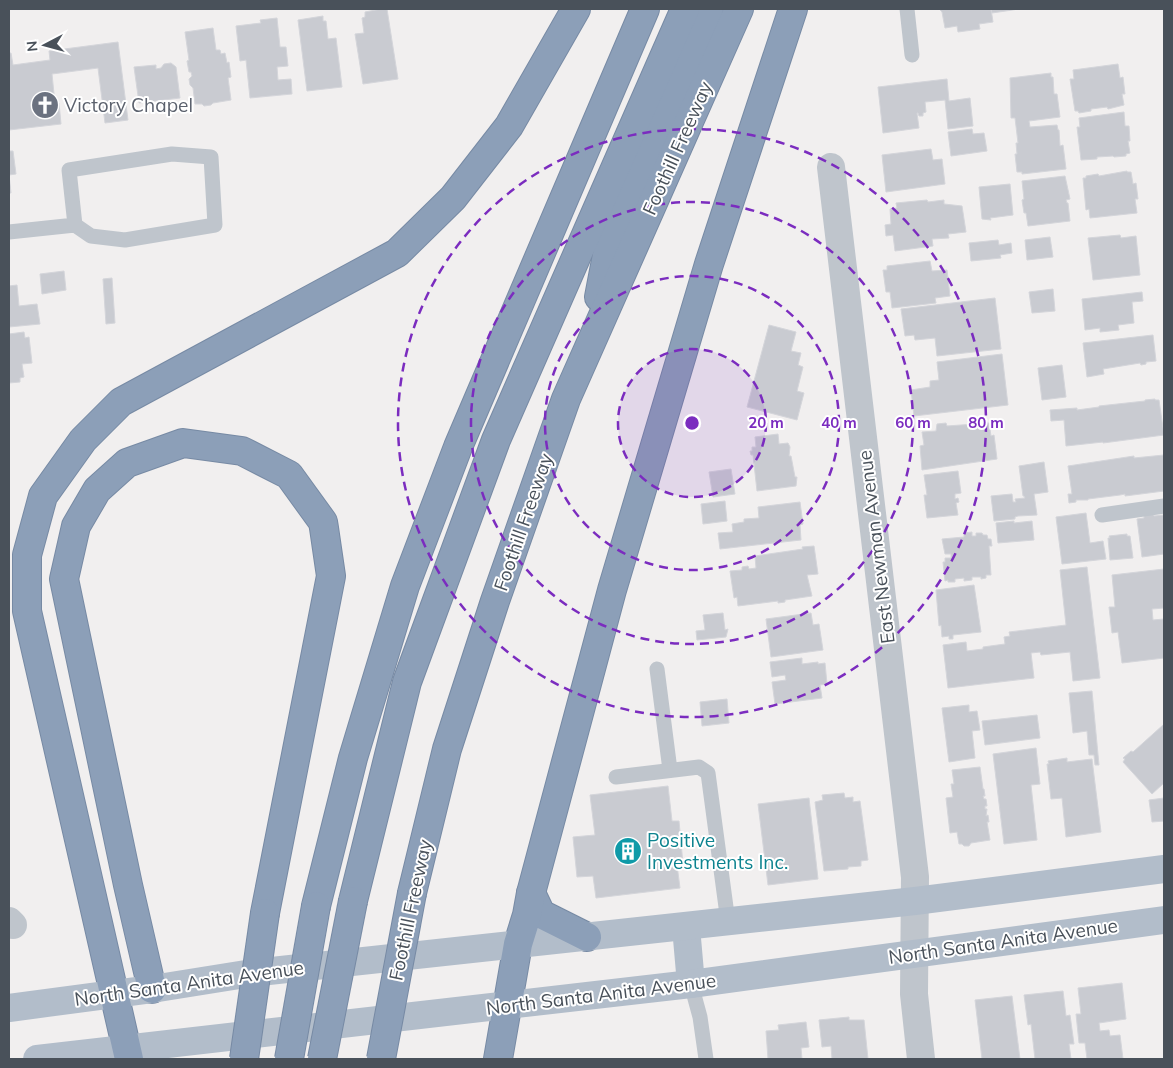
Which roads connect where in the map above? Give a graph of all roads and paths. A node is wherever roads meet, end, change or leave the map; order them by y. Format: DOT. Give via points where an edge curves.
graph roads {
  1 [pos="576,9"];
  2 [pos="646,9"];
  3 [pos="686,9"];
  4 [pos="709,9"];
  5 [pos="739,9"];
  6 [pos="793,9"];
  7 [pos="907,9"];
  8 [pos="912,55"];
  9 [pos="831,167"];
  10 [pos="75,225"];
  11 [pos="9,232"];
  12 [pos="590,345"];
  13 [pos="1164,506"];
  14 [pos="1102,515"];
  15 [pos="657,668"];
  16 [pos="670,770"];
  17 [pos="616,777"];
  18 [pos="1164,869"];
  19 [pos="531,893"];
  20 [pos="737,920"];
  21 [pos="1164,920"];
  22 [pos="686,927"];
  23 [pos="915,927"];
  24 [pos="587,937"];
  25 [pos="518,944"];
  26 [pos="691,984"];
  27 [pos="152,989"];
  28 [pos="116,994"];
  29 [pos="508,1005"];
  30 [pos="9,1008"];
  31 [pos="129,1054"];
  32 [pos="37,1059"];
  33 [pos="244,1059"];
  34 [pos="289,1059"];
  35 [pos="322,1059"];
  36 [pos="381,1059"];
  37 [pos="498,1059"];
  38 [pos="706,1059"];
  39 [pos="922,1059"];
  1 -- 28 [label="highway" via="509,126 453,198 398,253 121,402 83,440 43,496 26,556 28,611"];
  2 -- 34 [label="highway, bridge" via="458,447 405,586 353,758 316,906"];
  3 -- 35 [label="highway, bridge" via="496,440 407,682 353,901"];
  4 -- 12 [label="highway" via="611,234"];
  5 -- 12 [label="highway, Foothill Freeway"];
  6 -- 19 [label="highway" via="709,264 612,590"];
  7 -- 8 [label="lane"];
  9 -- 23 [label="street, East Newman Avenue" via="914,867"];
  10 -- 10 [label="lane" via="91,236 126,240 215,225 211,157 172,154 69,170"];
  10 -- 11 [label="lane"];
  12 -- 36 [label="highway, Foothill Freeway, bridge" via="562,408 447,749 412,893"];
  13 -- 14 [label="lane"];
  15 -- 16 [label="lane"];
  16 -- 17 [label="lane"];
  16 -- 20 [label="lane" via="699,767 708,773"];
  18 -- 23 [label="main road, North Santa Anita Avenue"];
  19 -- 24 [label="highway" via="541,914"];
  19 -- 25 [label="highway"];
  20 -- 22 [label="main road, North Santa Anita Avenue"];
  20 -- 23 [label="main road, North Santa Anita Avenue"];
  21 -- 23 [label="main road, North Santa Anita Avenue"];
  22 -- 24 [label="main road, North Santa Anita Avenue"];
  22 -- 26 [label="main road"];
  23 -- 26 [label="main road, North Santa Anita Avenue"];
  23 -- 39 [label="street, East Newman Avenue" via="914,994"];
  24 -- 25 [label="main road, North Santa Anita Avenue"];
  25 -- 27 [label="main road, North Santa Anita Avenue" via="252,973"];
  25 -- 29 [label="highway"];
  26 -- 29 [label="main road, North Santa Anita Avenue"];
  26 -- 38 [label="lane"];
  27 -- 28 [label="main road, North Santa Anita Avenue"];
  27 -- 33 [label="highway, bridge" via="64,579 76,526 97,490 127,463 183,442 242,451 289,475 323,522 331,576 265,913"];
  28 -- 30 [label="main road, North Santa Anita Avenue"];
  28 -- 31 [label="highway"];
  29 -- 31 [label="main road, North Santa Anita Avenue"];
  29 -- 37 [label="highway"];
  31 -- 32 [label="main road, North Santa Anita Avenue"];
}
